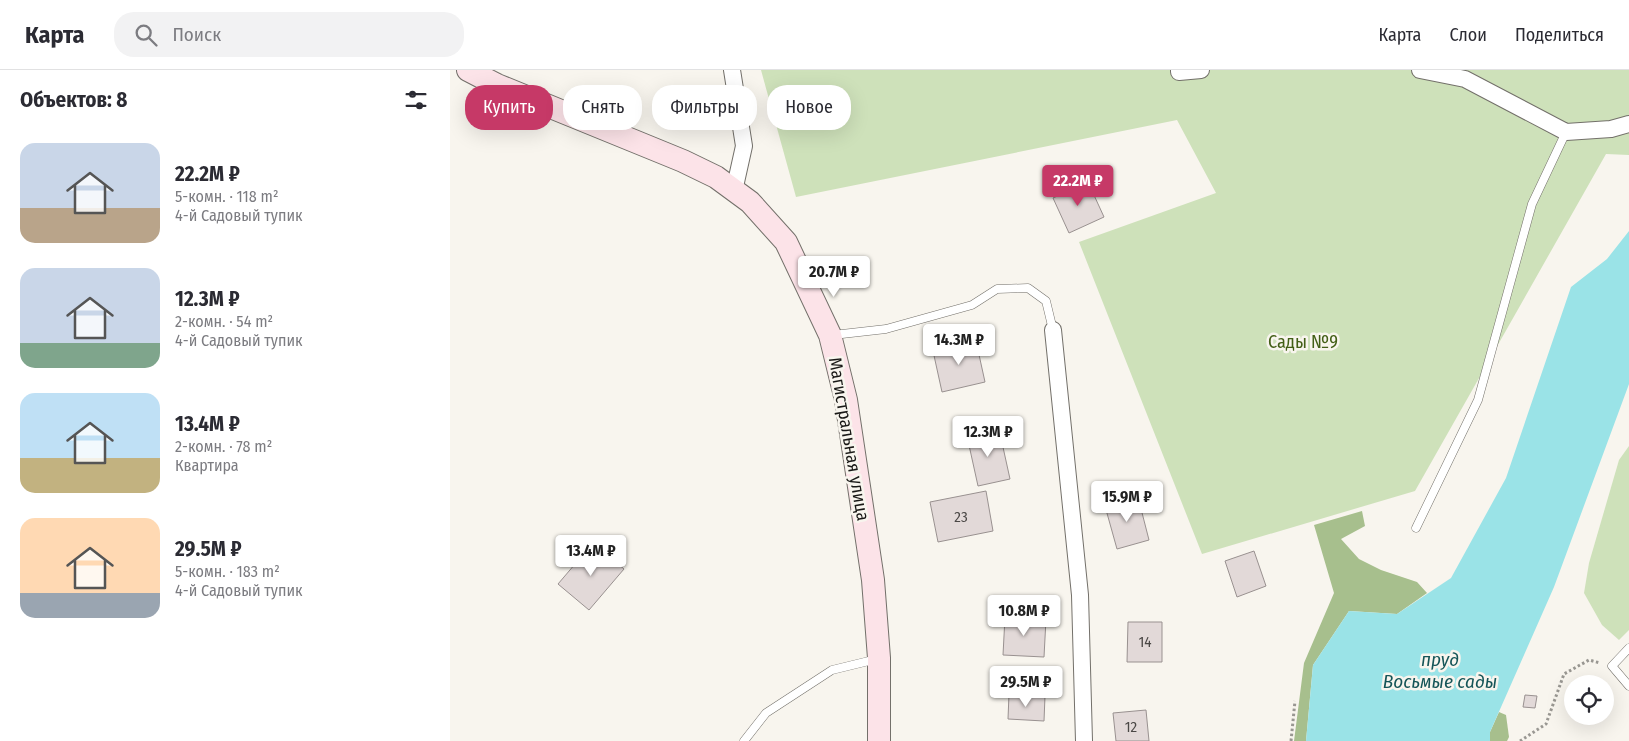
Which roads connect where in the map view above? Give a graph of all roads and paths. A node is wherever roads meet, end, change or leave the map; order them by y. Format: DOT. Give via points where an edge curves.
graph roads {
  1 [pos="468,70"];
  2 [pos="732,70"];
  3 [pos="1179,70"];
  4 [pos="1201,70"];
  5 [pos="1420,70"];
  6 [pos="1629,124"];
  7 [pos="1566,132"];
  8 [pos="734,191"];
  9 [pos="1053,330"];
  10 [pos="830,335"];
  11 [pos="1416,528"];
  12 [pos="1629,648"];
  13 [pos="879,658"];
  14 [pos="1612,666"];
  15 [pos="1629,686"];
  16 [pos="1295,701"];
  17 [pos="744,741"];
  18 [pos="878,741"];
  19 [pos="1084,741"];
  20 [pos="1291,741"];
  21 [pos="1520,741"];
  1 -- 8 [label="street, Магистральная улица" via="682,161 716,177"];
  2 -- 8 [label="street" via="744,146"];
  3 -- 4 [label="street"];
  5 -- 7 [label="street" via="1465,79"];
  6 -- 7 [label="street" via="1612,129"];
  7 -- 11 [label="lane" via="1532,204 1478,400"];
  8 -- 10 [label="street, Магистральная улица" via="750,202 786,242"];
  9 -- 10 [label="lane" via="1046,301 1028,288 996,289 972,305 886,328"];
  9 -- 19 [label="street" via="1080,595"];
  10 -- 13 [label="street, Магистральная улица" via="846,400 873,580"];
  12 -- 14 [label="lane"];
  13 -- 17 [label="lane" via="832,670 766,713"];
  13 -- 18 [label="street, Магистральная улица"];
  14 -- 15 [label="lane"];
  14 -- 21 [label="path" via="1588,660 1564,674 1546,724"];
  16 -- 20 [label="path"];
}
